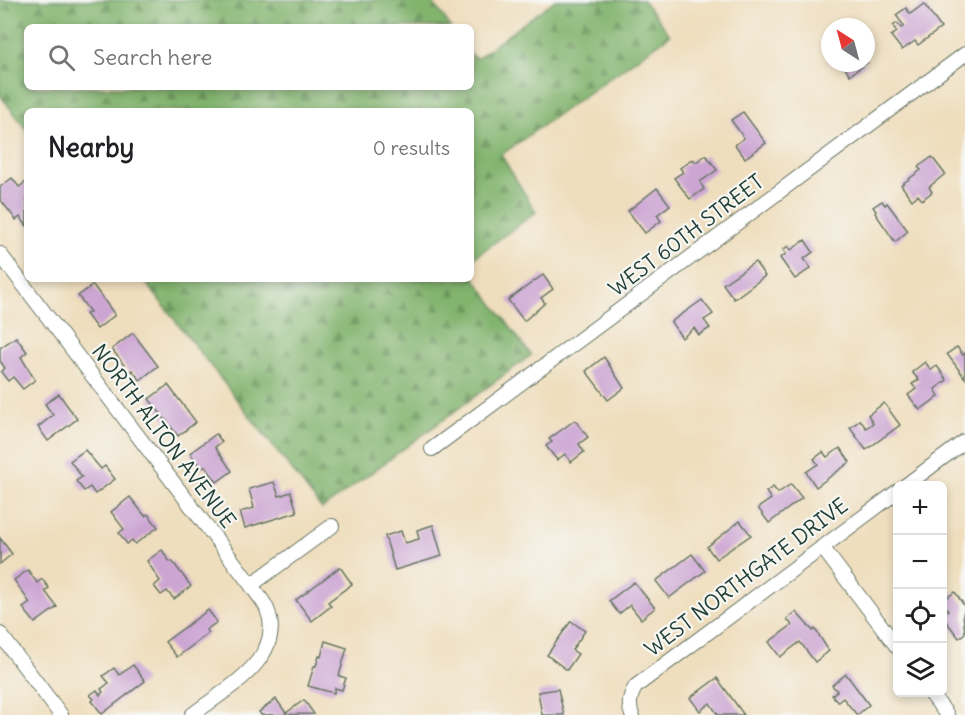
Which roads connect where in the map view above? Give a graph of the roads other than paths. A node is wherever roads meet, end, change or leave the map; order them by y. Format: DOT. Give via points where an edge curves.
graph roads {
  1 [pos="965,54"];
  2 [pos="0,255"];
  3 [pos="965,441"];
  4 [pos="432,449"];
  5 [pos="912,481"];
  6 [pos="893,494"];
  7 [pos="332,526"];
  8 [pos="822,547"];
  9 [pos="251,585"];
  10 [pos="0,634"];
  11 [pos="893,643"];
  12 [pos="933,697"];
  13 [pos="631,709"];
  14 [pos="61,715"];
  15 [pos="192,715"];
  16 [pos="947,715"];
  1 -- 4 [label="street, WEST 60TH STREET"];
  2 -- 9 [label="street, NORTH ALTON AVENUE"];
  3 -- 5 [label="street"];
  6 -- 8 [label="street, WEST NORTHGATE DRIVE"];
  7 -- 9 [label="street"];
  8 -- 11 [label="street"];
  8 -- 13 [label="street, WEST NORTHGATE DRIVE" via="636,686"];
  9 -- 15 [label="street, NORTH ALTON AVENUE" via="269,616 265,652 252,669"];
  10 -- 14 [label="street"];
  12 -- 16 [label="street"];
}
